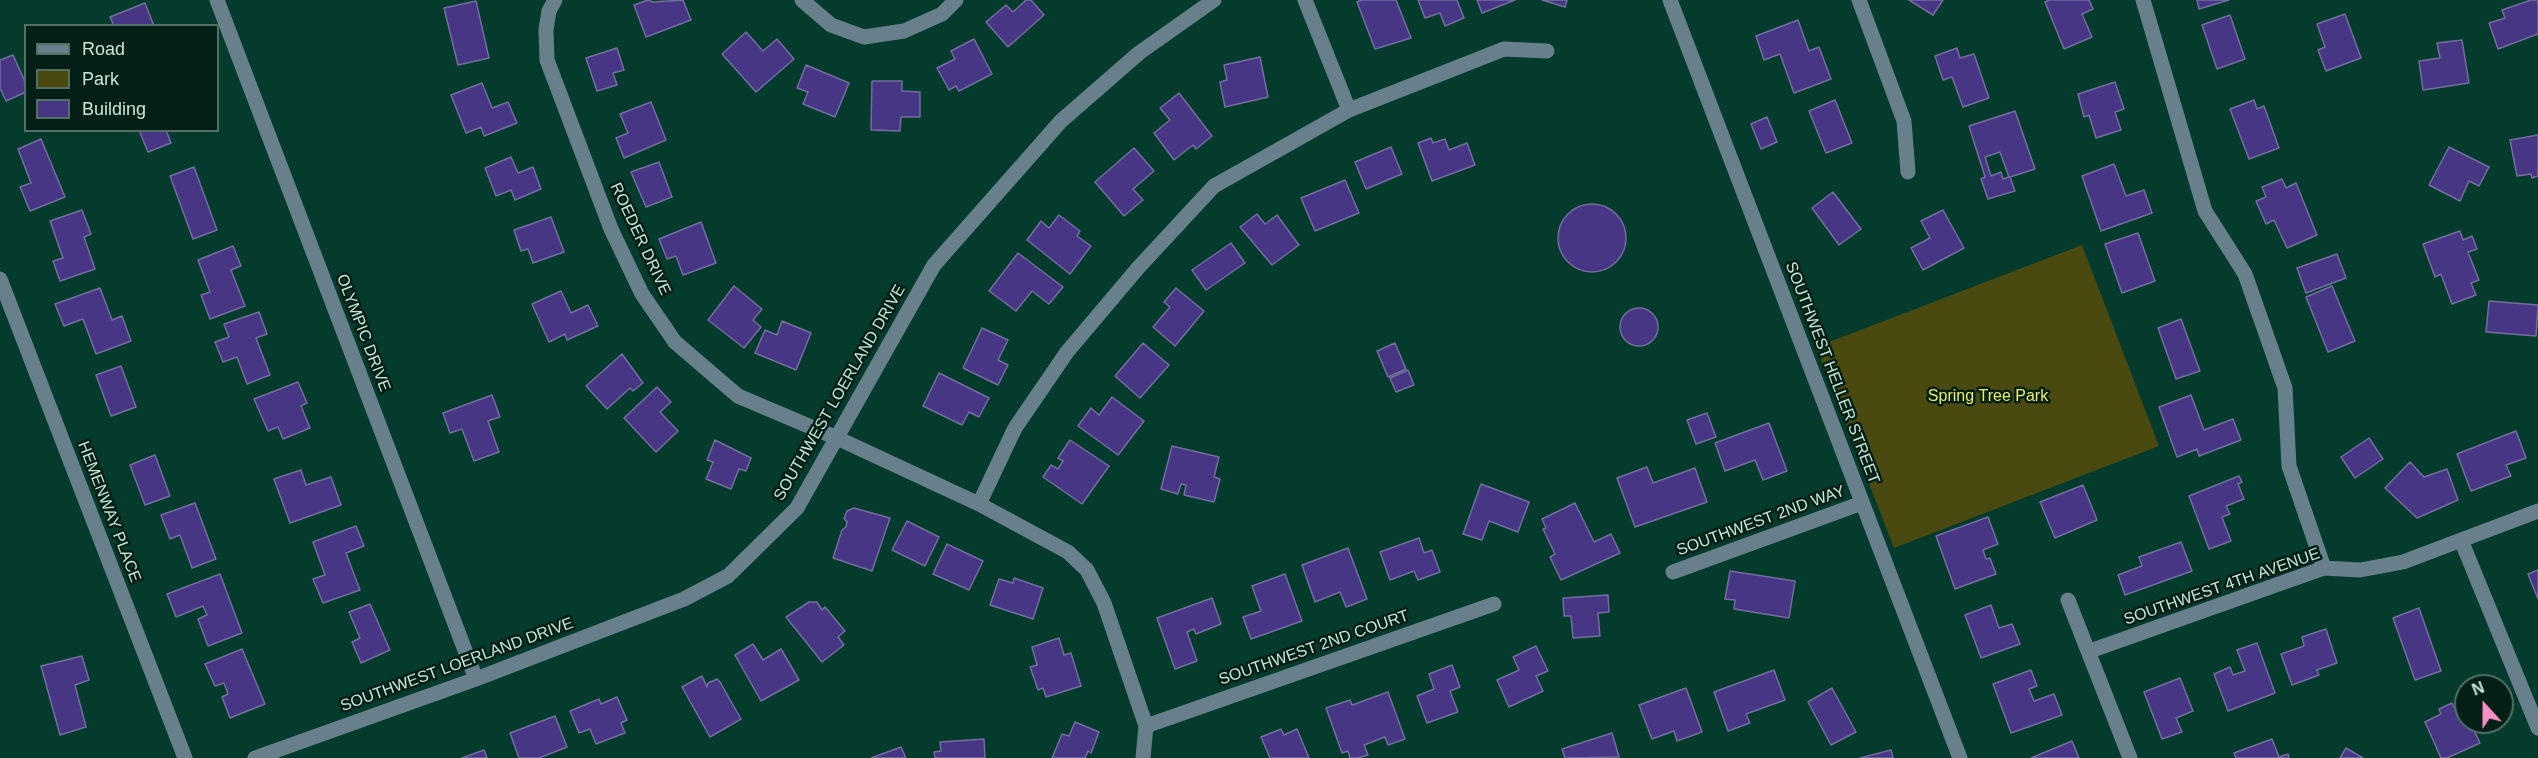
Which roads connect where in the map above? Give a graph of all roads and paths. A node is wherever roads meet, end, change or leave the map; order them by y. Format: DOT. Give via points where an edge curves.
graph roads {
  1 [pos="217,0"];
  2 [pos="555,0"];
  3 [pos="802,0"];
  4 [pos="956,0"];
  5 [pos="1214,0"];
  6 [pos="1305,0"];
  7 [pos="1670,0"];
  8 [pos="1859,0"];
  9 [pos="2143,0"];
  10 [pos="1547,51"];
  11 [pos="1349,110"];
  12 [pos="1908,172"];
  13 [pos="0,279"];
  14 [pos="837,438"];
  15 [pos="1862,503"];
  16 [pos="980,504"];
  17 [pos="2538,511"];
  18 [pos="2461,540"];
  19 [pos="2324,568"];
  20 [pos="1672,572"];
  21 [pos="2068,600"];
  22 [pos="1494,604"];
  23 [pos="2090,651"];
  24 [pos="476,679"];
  25 [pos="1146,726"];
  26 [pos="2538,728"];
  27 [pos="185,758"];
  28 [pos="255,758"];
  29 [pos="1143,758"];
  30 [pos="1960,758"];
  31 [pos="2130,758"];
  1 -- 24 [label="street, OLYMPIC DRIVE"];
  2 -- 14 [label="street, ROEDER DRIVE" via="546,30 547,60 611,229 642,294 675,342 738,396"];
  3 -- 4 [label="street" via="831,25 864,37 904,31 942,14"];
  5 -- 14 [label="street, SOUTHWEST LOERLAND DRIVE" via="1139,53 1061,121 934,265"];
  6 -- 11 [label="street"];
  7 -- 15 [label="street, SOUTHWEST HELLER STREET"];
  8 -- 12 [label="street" via="1904,121"];
  9 -- 19 [label="street" via="2205,211 2245,274 2285,388 2289,466"];
  10 -- 11 [label="street" via="1504,49"];
  11 -- 16 [label="street" via="1214,186 1067,352 1014,428"];
  13 -- 27 [label="street, HEMENWAY PLACE"];
  14 -- 16 [label="street, ROEDER DRIVE"];
  14 -- 24 [label="street, SOUTHWEST LOERLAND DRIVE" via="797,508 728,576 684,600"];
  15 -- 20 [label="street, SOUTHWEST 2ND WAY"];
  15 -- 30 [label="street, SOUTHWEST HELLER STREET"];
  16 -- 25 [label="street, ROEDER DRIVE" via="1068,552 1088,570 1104,603"];
  17 -- 18 [label="street, SOUTHWEST 4TH AVENUE"];
  18 -- 19 [label="street, SOUTHWEST 4TH AVENUE" via="2403,562 2360,570"];
  18 -- 26 [label="street"];
  19 -- 23 [label="street, SOUTHWEST 4TH AVENUE"];
  21 -- 23 [label="street"];
  22 -- 25 [label="street, SOUTHWEST 2ND COURT"];
  23 -- 31 [label="street"];
  24 -- 28 [label="street, SOUTHWEST LOERLAND DRIVE"];
  25 -- 29 [label="street"];
}
